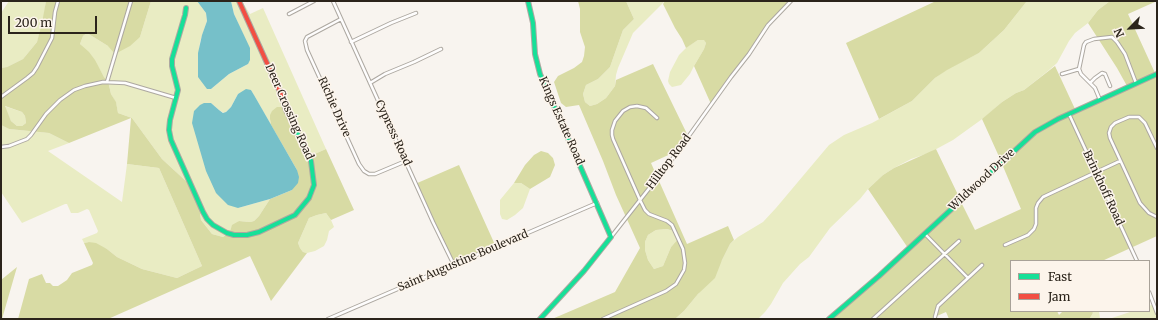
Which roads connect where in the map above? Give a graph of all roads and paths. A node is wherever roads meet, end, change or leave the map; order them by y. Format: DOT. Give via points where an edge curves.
graph roads {
  1 [pos="58,1"];
  2 [pos="131,1"];
  3 [pos="239,1"];
  4 [pos="314,1"];
  5 [pos="333,1"];
  6 [pos="528,1"];
  7 [pos="791,1"];
  8 [pos="186,8"];
  9 [pos="289,14"];
  10 [pos="416,14"];
  11 [pos="341,19"];
  12 [pos="351,42"];
  13 [pos="441,49"];
  14 [pos="1079,69"];
  15 [pos="1062,74"];
  16 [pos="1157,74"];
  17 [pos="107,82"];
  18 [pos="370,83"];
  19 [pos="1090,83"];
  20 [pos="1136,83"];
  21 [pos="1110,86"];
  22 [pos="1,97"];
  23 [pos="176,98"];
  24 [pos="1100,100"];
  25 [pos="1069,114"];
  26 [pos="657,118"];
  27 [pos="1,147"];
  28 [pos="1157,148"];
  29 [pos="406,161"];
  30 [pos="1120,161"];
  31 [pos="1096,172"];
  32 [pos="640,200"];
  33 [pos="597,203"];
  34 [pos="1157,217"];
  35 [pos="925,234"];
  36 [pos="611,237"];
  37 [pos="959,241"];
  38 [pos="1005,245"];
  39 [pos="944,254"];
  40 [pos="1136,260"];
  41 [pos="454,265"];
  42 [pos="982,265"];
  43 [pos="968,278"];
  44 [pos="1150,295"];
  45 [pos="1157,313"];
  46 [pos="935,317"];
  47 [pos="328,319"];
  48 [pos="540,319"];
  49 [pos="603,319"];
  50 [pos="829,319"];
  51 [pos="873,319"];
  1 -- 22 [label="street" via="52,38 34,73"];
  2 -- 17 [label="street"];
  3 -- 23 [label="street, Deer Crossing Road" via="288,115 312,161 314,185 306,203 295,215 247,235 227,234 213,225 203,212 171,140 170,120"];
  4 -- 9 [label="street"];
  5 -- 11 [label="street, Cypress Road"];
  6 -- 33 [label="street, Kings Estate Road" via="540,74"];
  7 -- 32 [label="street, Hilltop Road" via="768,26 750,54"];
  8 -- 23 [label="street, Deer Crossing Road" via="172,59 177,87"];
  10 -- 12 [label="street"];
  11 -- 12 [label="street, Cypress Road"];
  11 -- 29 [label="street, Richie Drive" via="307,37 307,50 364,171 375,174"];
  12 -- 18 [label="street, Cypress Road"];
  13 -- 18 [label="street"];
  14 -- 15 [label="street"];
  14 -- 19 [label="street"];
  14 -- 20 [label="street" via="1086,42 1112,37 1124,54"];
  16 -- 20 [label="street, Wildwood Drive"];
  17 -- 23 [label="street" via="125,83"];
  17 -- 27 [label="street" via="85,86 67,95 52,108 31,135 9,146"];
  18 -- 29 [label="street, Cypress Road"];
  19 -- 21 [label="street" via="1102,73 1105,74"];
  19 -- 24 [label="street"];
  20 -- 24 [label="street, Wildwood Drive"];
  24 -- 25 [label="street, Wildwood Drive"];
  25 -- 31 [label="street, Brinkhoff Road"];
  25 -- 35 [label="street, Wildwood Drive" via="1044,126 1027,139"];
  26 -- 32 [label="street" via="646,108 637,106 623,111 612,130 613,139"];
  28 -- 30 [label="street" via="1142,119 1129,117 1111,127 1109,132"];
  29 -- 41 [label="street, Cypress Road"];
  30 -- 31 [label="street"];
  30 -- 34 [label="street" via="1140,203"];
  31 -- 38 [label="street" via="1044,197 1036,208 1034,229 1028,235"];
  31 -- 40 [label="street, Brinkhoff Road"];
  32 -- 36 [label="street, Hilltop Road"];
  32 -- 49 [label="street" via="649,214 672,225 683,249 684,270 676,284 666,291"];
  33 -- 36 [label="street, Kings Estate Road"];
  33 -- 41 [label="street, Saint Augustine Boulevard"];
  35 -- 39 [label="street"];
  35 -- 50 [label="street, Wildwood Drive"];
  36 -- 48 [label="street, Hilltop Road"];
  37 -- 39 [label="street"];
  39 -- 43 [label="street"];
  39 -- 51 [label="street"];
  41 -- 47 [label="street, Saint Augustine Boulevard"];
  42 -- 43 [label="street"];
  43 -- 46 [label="street" via="938,306"];
  44 -- 45 [label="street"];
}
